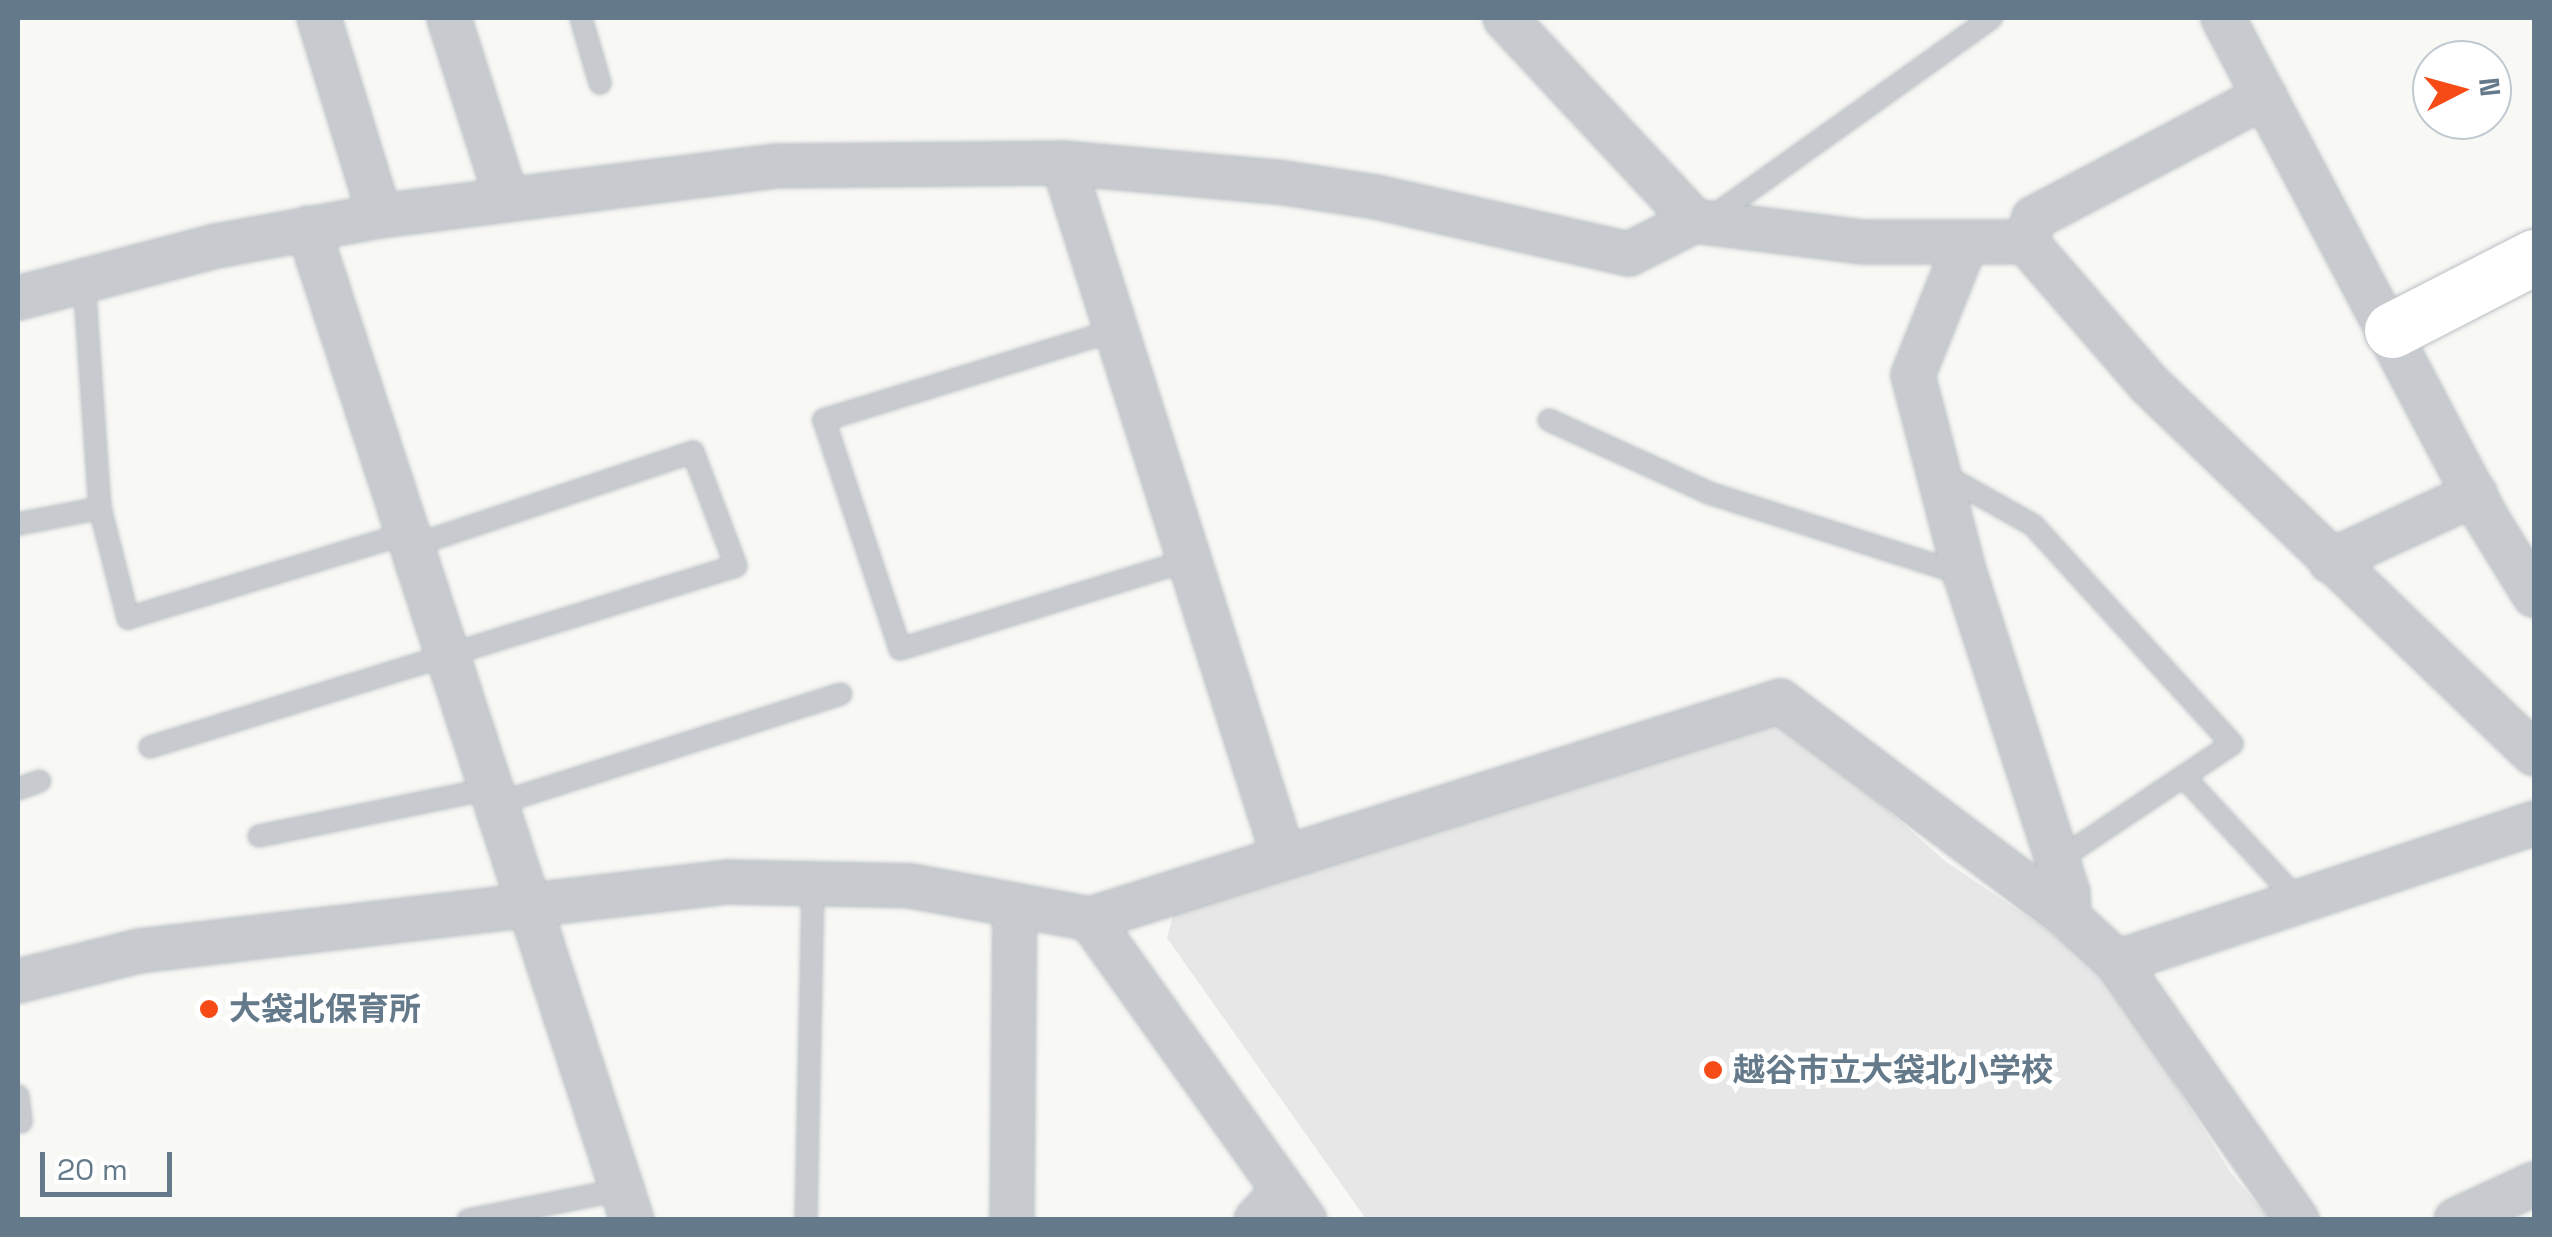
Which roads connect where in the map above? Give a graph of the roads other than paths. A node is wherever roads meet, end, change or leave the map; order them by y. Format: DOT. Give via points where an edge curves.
graph roads {
  1 [pos="319,18"];
  2 [pos="449,18"];
  3 [pos="580,18"];
  4 [pos="1505,18"];
  5 [pos="1992,18"];
  6 [pos="2223,18"];
  7 [pos="600,83"];
  8 [pos="2265,96"];
  9 [pos="1063,163"];
  10 [pos="506,198"];
  11 [pos="380,216"];
  12 [pos="1699,222"];
  13 [pos="308,228"];
  14 [pos="2026,242"];
  15 [pos="1965,244"];
  16 [pos="2534,257"];
  17 [pos="84,280"];
  18 [pos="18,298"];
  19 [pos="1116,330"];
  20 [pos="2392,330"];
  21 [pos="1549,420"];
  22 [pos="1942,474"];
  23 [pos="2475,494"];
  24 [pos="100,508"];
  25 [pos="18,524"];
  26 [pos="407,540"];
  27 [pos="1189,560"];
  28 [pos="2330,561"];
  29 [pos="1965,574"];
  30 [pos="2534,595"];
  31 [pos="445,658"];
  32 [pos="841,694"];
  33 [pos="150,747"];
  34 [pos="2534,754"];
  35 [pos="2184,777"];
  36 [pos="40,781"];
  37 [pos="18,789"];
  38 [pos="490,797"];
  39 [pos="2534,823"];
  40 [pos="260,836"];
  41 [pos="1284,858"];
  42 [pos="2058,860"];
  43 [pos="813,880"];
  44 [pos="2299,901"];
  45 [pos="1014,905"];
  46 [pos="528,910"];
  47 [pos="1090,918"];
  48 [pos="2069,918"];
  49 [pos="2117,962"];
  50 [pos="18,981"];
  51 [pos="18,1096"];
  52 [pos="21,1122"];
  53 [pos="2534,1184"];
  54 [pos="628,1204"];
  55 [pos="1281,1210"];
  56 [pos="468,1220"];
  57 [pos="806,1220"];
  58 [pos="1012,1220"];
  59 [pos="2297,1220"];
  60 [pos="2456,1220"];
  1 -- 11 [label="street"];
  2 -- 10 [label="street"];
  3 -- 7 [label="lane"];
  4 -- 12 [label="street"];
  5 -- 12 [label="lane"];
  6 -- 8 [label="street"];
  8 -- 14 [label="street" via="2034,218"];
  8 -- 20 [label="street"];
  9 -- 10 [label="street" via="776,166"];
  9 -- 12 [label="street" via="1376,197 1629,254"];
  9 -- 19 [label="street"];
  10 -- 11 [label="street"];
  11 -- 13 [label="street"];
  12 -- 15 [label="street" via="1862,242"];
  13 -- 17 [label="street"];
  13 -- 26 [label="street"];
  14 -- 15 [label="street"];
  14 -- 28 [label="street" via="2148,383"];
  15 -- 22 [label="street" via="1914,374"];
  16 -- 20 [label="street"];
  17 -- 18 [label="street"];
  17 -- 24 [label="lane"];
  19 -- 27 [label="street"];
  19 -- 27 [label="lane" via="824,420 900,649"];
  20 -- 23 [label="street"];
  21 -- 29 [label="lane" via="1709,493"];
  22 -- 29 [label="street"];
  22 -- 35 [label="lane" via="2033,525 2232,744"];
  23 -- 28 [label="street"];
  23 -- 30 [label="street"];
  24 -- 25 [label="lane"];
  24 -- 26 [label="lane" via="128,618"];
  26 -- 31 [label="street"];
  26 -- 31 [label="lane" via="694,452 736,566"];
  27 -- 41 [label="street"];
  28 -- 34 [label="street"];
  29 -- 42 [label="street"];
  31 -- 33 [label="lane"];
  31 -- 38 [label="street"];
  32 -- 38 [label="lane"];
  35 -- 42 [label="lane"];
  35 -- 44 [label="lane"];
  36 -- 37 [label="lane"];
  38 -- 40 [label="lane"];
  38 -- 46 [label="street"];
  39 -- 44 [label="street"];
  41 -- 47 [label="street"];
  41 -- 48 [label="street" via="1780,701"];
  42 -- 48 [label="street"];
  43 -- 45 [label="street" via="911,886"];
  43 -- 46 [label="street" via="727,882"];
  43 -- 57 [label="lane"];
  44 -- 49 [label="street"];
  45 -- 47 [label="street"];
  45 -- 58 [label="street"];
  46 -- 50 [label="street" via="139,951"];
  46 -- 54 [label="street"];
  47 -- 55 [label="street"];
  48 -- 49 [label="street"];
  49 -- 59 [label="street"];
  51 -- 52 [label="lane"];
  53 -- 60 [label="street"];
  54 -- 56 [label="lane"];
}
